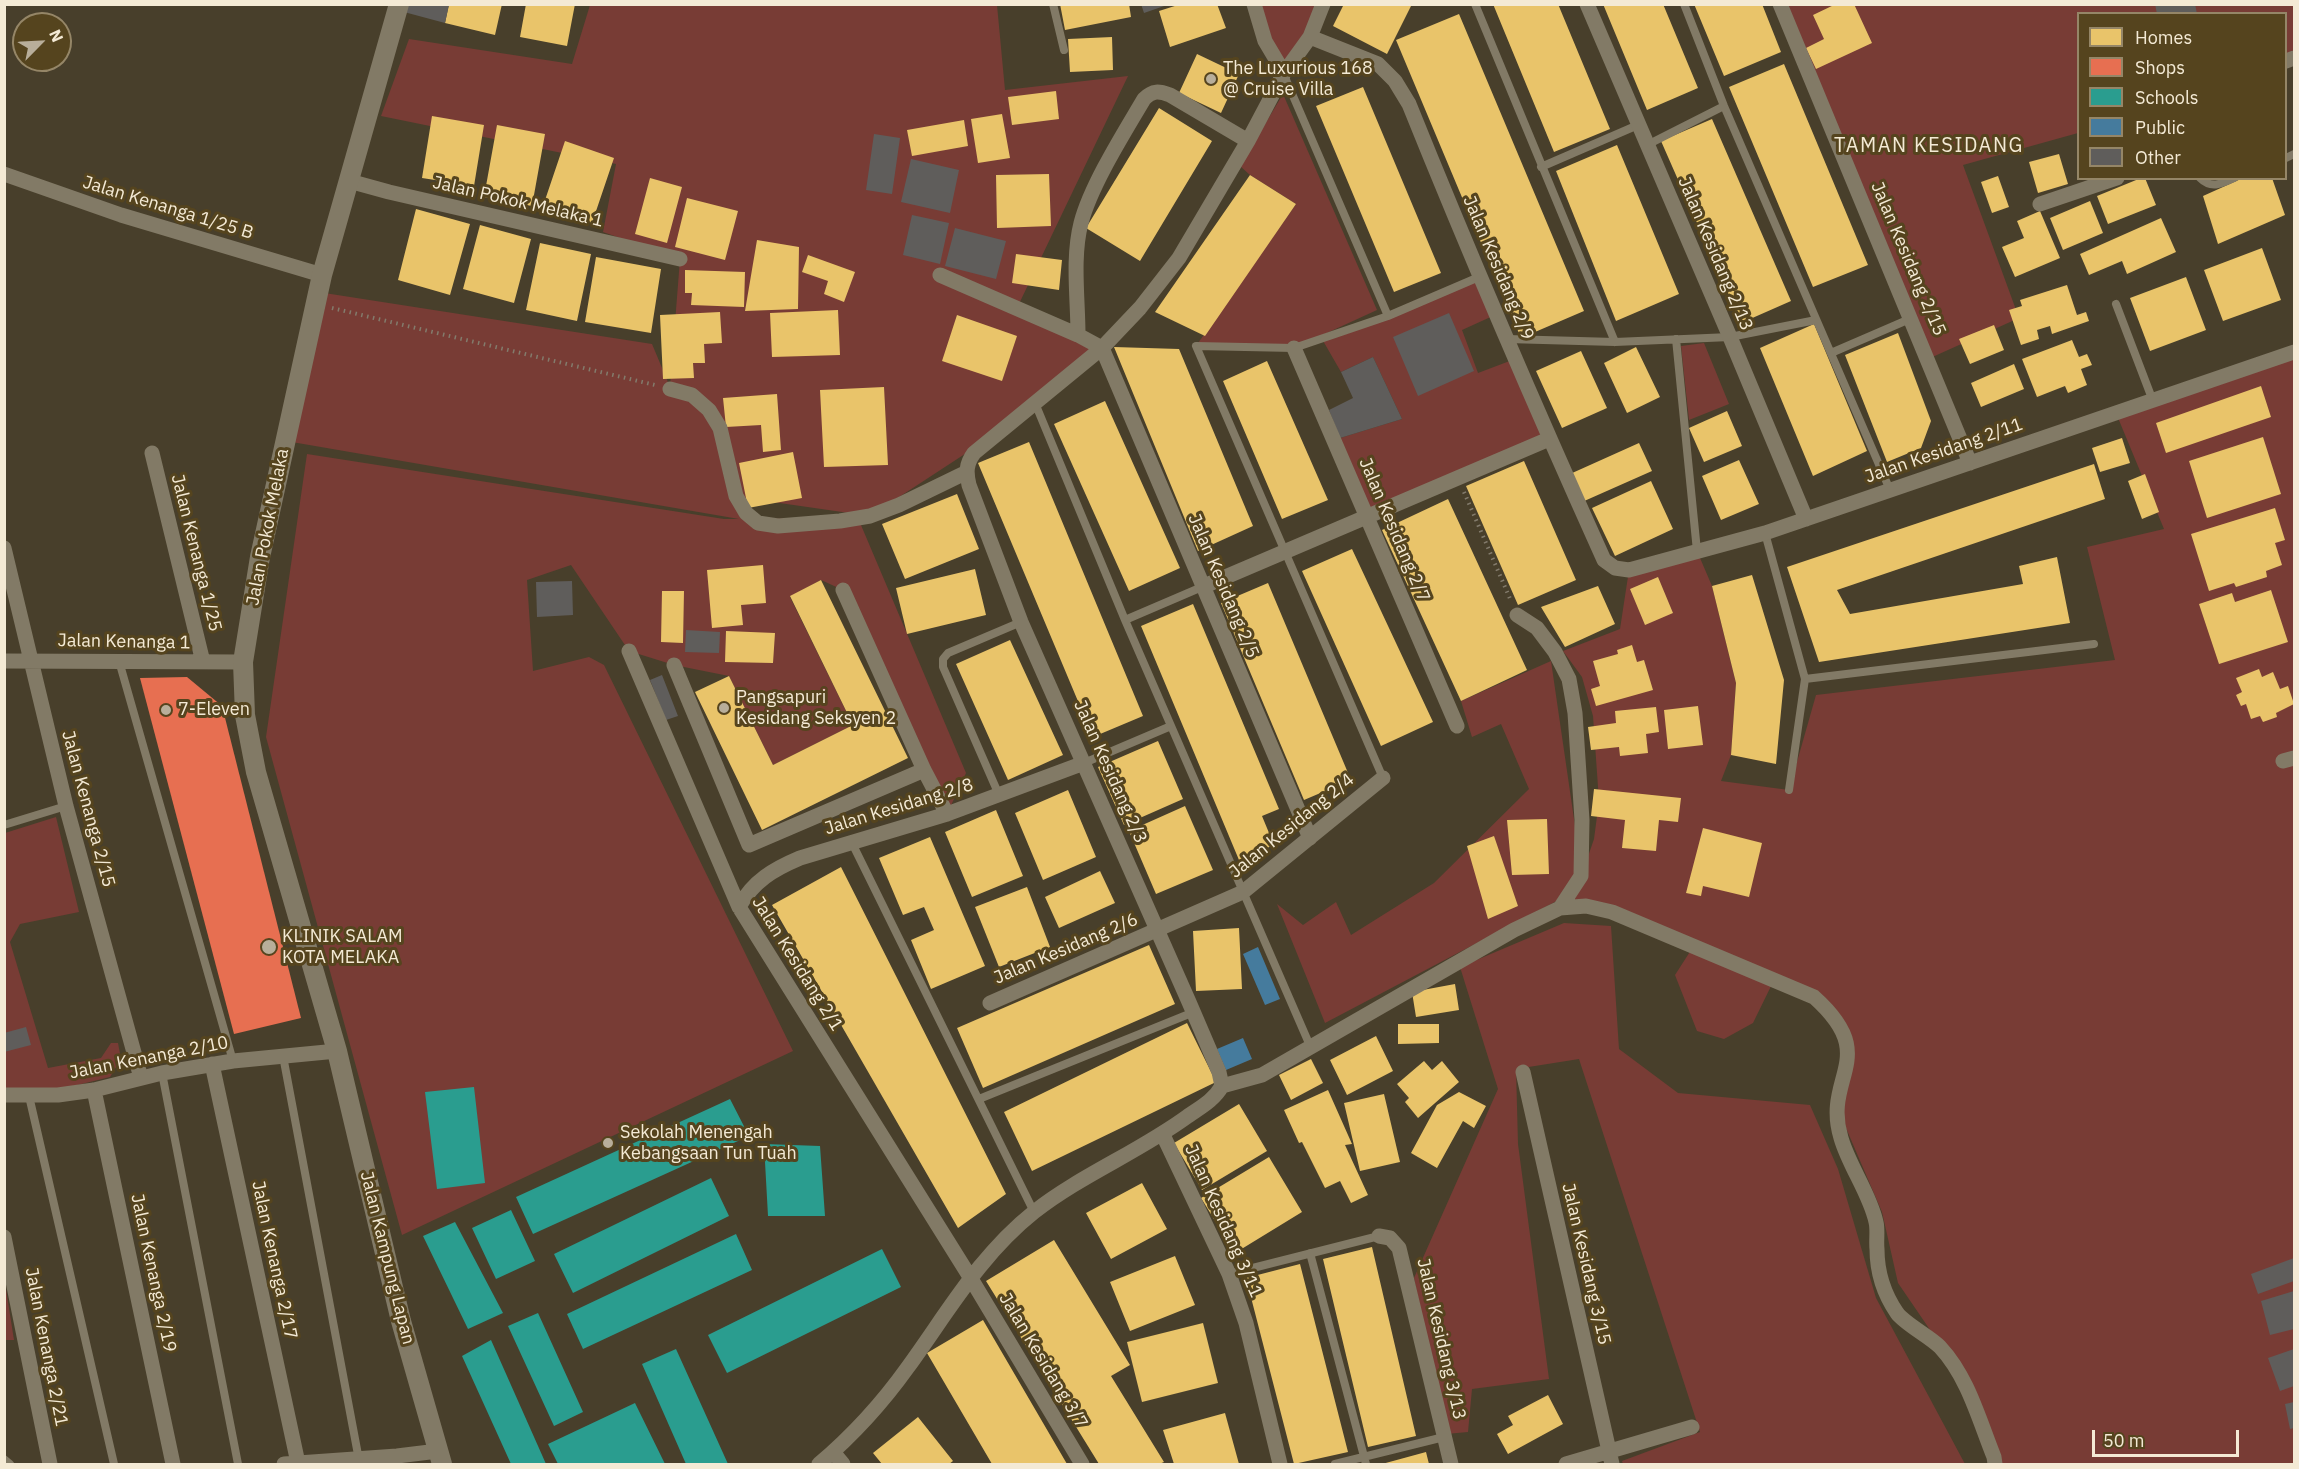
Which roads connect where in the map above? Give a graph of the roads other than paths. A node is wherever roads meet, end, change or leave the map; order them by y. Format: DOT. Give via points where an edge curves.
graph roads {
  1 [pos="399,4"];
  2 [pos="1053,4"];
  3 [pos="1254,4"];
  4 [pos="1323,4"];
  5 [pos="1475,4"];
  6 [pos="1587,4"];
  7 [pos="1684,4"];
  8 [pos="1780,4"];
  9 [pos="1310,37"];
  10 [pos="1064,50"];
  11 [pos="1284,73"];
  12 [pos="1724,106"];
  13 [pos="1638,125"];
  14 [pos="1248,141"];
  15 [pos="1647,145"];
  16 [pos="1541,167"];
  17 [pos="4,174"];
  18 [pos="2111,180"];
  19 [pos="2202,180"];
  20 [pos="2229,180"];
  21 [pos="349,181"];
  22 [pos="2040,204"];
  23 [pos="680,259"];
  24 [pos="322,275"];
  25 [pos="940,275"];
  26 [pos="1479,277"];
  27 [pos="2116,304"];
  28 [pos="1388,316"];
  29 [pos="1912,318"];
  30 [pos="1816,320"];
  31 [pos="1078,335"];
  32 [pos="1730,338"];
  33 [pos="1506,339"];
  34 [pos="1676,339"];
  35 [pos="1616,342"];
  36 [pos="1102,348"];
  37 [pos="1294,348"];
  38 [pos="2295,352"];
  39 [pos="1831,353"];
  40 [pos="670,388"];
  41 [pos="2152,400"];
  42 [pos="1035,403"];
  43 [pos="1549,439"];
  44 [pos="152,453"];
  45 [pos="1970,463"];
  46 [pos="966,472"];
  47 [pos="1890,490"];
  48 [pos="1367,517"];
  49 [pos="1806,519"];
  50 [pos="1765,533"];
  51 [pos="4,548"];
  52 [pos="1697,551"];
  53 [pos="1285,552"];
  54 [pos="1605,560"];
  55 [pos="1202,587"];
  56 [pos="843,590"];
  57 [pos="1517,615"];
  58 [pos="1125,620"];
  59 [pos="1021,622"];
  60 [pos="2094,644"];
  61 [pos="629,651"];
  62 [pos="30,660"];
  63 [pos="4,661"];
  64 [pos="119,661"];
  65 [pos="203,662"];
  66 [pos="243,662"];
  67 [pos="674,665"];
  68 [pos="1805,679"];
  69 [pos="1171,726"];
  70 [pos="1457,726"];
  71 [pos="1084,763"];
  72 [pos="924,770"];
  73 [pos="1383,778"];
  74 [pos="1789,790"];
  75 [pos="1000,796"];
  76 [pos="66,806"];
  77 [pos="947,814"];
  78 [pos="4,825"];
  79 [pos="1310,838"];
  80 [pos="852,843"];
  81 [pos="1243,892"];
  82 [pos="739,907"];
  83 [pos="1560,908"];
  84 [pos="1158,931"];
  85 [pos="990,1003"];
  86 [pos="1194,1012"];
  87 [pos="1311,1048"];
  88 [pos="337,1051"];
  89 [pos="283,1056"];
  90 [pos="232,1061"];
  91 [pos="212,1064"];
  92 [pos="162,1072"];
  93 [pos="1523,1072"];
  94 [pos="141,1078"];
  95 [pos="1222,1086"];
  96 [pos="94,1090"];
  97 [pos="4,1095"];
  98 [pos="29,1096"];
  99 [pos="979,1099"];
  100 [pos="1163,1135"];
  101 [pos="1034,1212"];
  102 [pos="1379,1236"];
  103 [pos="4,1237"];
  104 [pos="1310,1253"];
  105 [pos="1229,1274"];
  106 [pos="970,1277"];
  107 [pos="1692,1426"];
  108 [pos="1444,1437"];
  109 [pos="4,1458"];
  110 [pos="440,1458"];
  111 [pos="838,1458"];
  112 [pos="1610,1458"];
  113 [pos="1365,1461"];
  114 [pos="359,1462"];
  115 [pos="10,1464"];
  116 [pos="50,1464"];
  117 [pos="114,1464"];
  118 [pos="173,1464"];
  119 [pos="238,1464"];
  120 [pos="291,1464"];
  121 [pos="819,1464"];
  122 [pos="1083,1464"];
  123 [pos="1280,1464"];
  124 [pos="1335,1464"];
  125 [pos="1451,1464"];
  126 [pos="1566,1464"];
  127 [pos="1995,1464"];
  1 -- 21 [label="street, Jalan Pokok Melaka"];
  2 -- 10 [label="lane"];
  3 -- 11 [label="street" via="1265,41"];
  4 -- 9 [label="street"];
  5 -- 16 [label="lane"];
  6 -- 13 [label="street, Jalan Kesidang 2/13"];
  7 -- 12 [label="lane"];
  8 -- 29 [label="street, Jalan Kesidang 2/15"];
  9 -- 11 [label="street"];
  9 -- 26 [label="street, Jalan Kesidang 2/9" via="1378,64 1395,81 1409,104"];
  11 -- 14 [label="street"];
  11 -- 28 [label="lane"];
  12 -- 15 [label="lane"];
  12 -- 30 [label="lane"];
  13 -- 15 [label="street, Jalan Kesidang 2/13"];
  13 -- 16 [label="lane"];
  14 -- 31 [label="street" via="1170,95 1151,92 1144,99 1102,174 1082,222 1078,242"];
  14 -- 36 [label="street" via="1179,258"];
  15 -- 32 [label="street, Jalan Kesidang 2/13"];
  16 -- 35 [label="lane"];
  17 -- 24 [label="street, Jalan Kenanga 1/25 B" via="121,215"];
  18 -- 22 [label="street"];
  19 -- 20 [label="lane" via="2215,186"];
  21 -- 23 [label="street, Jalan Pokok Melaka 1"];
  21 -- 24 [label="street, Jalan Pokok Melaka"];
  24 -- 66 [label="street, Jalan Pokok Melaka" via="260,557"];
  25 -- 31 [label="street"];
  26 -- 28 [label="lane"];
  26 -- 33 [label="street, Jalan Kesidang 2/9"];
  27 -- 41 [label="lane"];
  28 -- 37 [label="lane"];
  29 -- 39 [label="lane"];
  29 -- 45 [label="street, Jalan Kesidang 2/15"];
  30 -- 32 [label="lane"];
  30 -- 39 [label="lane"];
  31 -- 36 [label="street"];
  32 -- 34 [label="lane"];
  32 -- 49 [label="street, Jalan Kesidang 2/13"];
  33 -- 35 [label="lane"];
  33 -- 43 [label="street, Jalan Kesidang 2/9"];
  34 -- 35 [label="lane"];
  34 -- 52 [label="lane"];
  36 -- 42 [label="street"];
  36 -- 55 [label="street, Jalan Kesidang 2/5"];
  37 -- 48 [label="street, Jalan Kesidang 2/7"];
  37 -- 53 [label="lane" via="1196,346"];
  38 -- 41 [label="street, Jalan Kesidang 2/11"];
  39 -- 47 [label="lane"];
  40 -- 46 [label="street" via="692,395 709,410 720,428 736,496 746,513 759,523 778,526 870,516"];
  41 -- 45 [label="street, Jalan Kesidang 2/11"];
  42 -- 46 [label="street" via="974,453"];
  42 -- 58 [label="lane"];
  43 -- 48 [label="street"];
  43 -- 54 [label="street, Jalan Kesidang 2/9"];
  44 -- 65 [label="street, Jalan Kenanga 1/25"];
  45 -- 47 [label="street, Jalan Kesidang 2/11"];
  46 -- 59 [label="street, Jalan Kesidang 2/3"];
  47 -- 49 [label="street, Jalan Kesidang 2/11"];
  48 -- 53 [label="street"];
  48 -- 70 [label="street, Jalan Kesidang 2/7"];
  49 -- 50 [label="street, Jalan Kesidang 2/11"];
  50 -- 52 [label="street, Jalan Kesidang 2/11"];
  50 -- 68 [label="lane"];
  51 -- 62 [label="street, Jalan Kenanga 2/15"];
  52 -- 54 [label="street, Jalan Kesidang 2/11" via="1629,570 1615,568"];
  53 -- 55 [label="street"];
  53 -- 73 [label="lane"];
  55 -- 58 [label="lane"];
  55 -- 79 [label="street, Jalan Kesidang 2/5"];
  56 -- 72 [label="street"];
  57 -- 83 [label="street" via="1537,628 1555,652 1569,679 1575,713 1582,820 1581,876"];
  58 -- 69 [label="lane"];
  59 -- 71 [label="street, Jalan Kesidang 2/3"];
  59 -- 75 [label="lane" via="948,653 943,659 943,667"];
  60 -- 68 [label="lane"];
  61 -- 82 [label="street, Jalan Kesidang 2/1"];
  62 -- 63 [label="street, Jalan Kenanga 1"];
  62 -- 64 [label="street, Jalan Kenanga 1"];
  62 -- 76 [label="street, Jalan Kenanga 2/15"];
  64 -- 65 [label="street, Jalan Kenanga 1"];
  64 -- 90 [label="lane"];
  65 -- 66 [label="street, Jalan Kenanga 1"];
  66 -- 88 [label="street, Jalan Pokok Melaka" via="245,715 256,772"];
  67 -- 72 [label="street" via="749,845"];
  68 -- 74 [label="lane"];
  69 -- 71 [label="lane"];
  69 -- 81 [label="lane"];
  71 -- 75 [label="street, Jalan Kesidang 2/8"];
  71 -- 84 [label="street, Jalan Kesidang 2/3"];
  72 -- 77 [label="street"];
  73 -- 79 [label="street, Jalan Kesidang 2/4"];
  75 -- 77 [label="street, Jalan Kesidang 2/8"];
  76 -- 78 [label="lane"];
  76 -- 94 [label="street, Jalan Kenanga 2/15"];
  77 -- 80 [label="street, Jalan Kesidang 2/8"];
  79 -- 81 [label="street, Jalan Kesidang 2/4"];
  80 -- 82 [label="street, Jalan Kesidang 2/8" via="778,867 747,892"];
  80 -- 99 [label="lane"];
  81 -- 84 [label="street, Jalan Kesidang 2/4"];
  81 -- 87 [label="lane"];
  82 -- 106 [label="street, Jalan Kesidang 2/1"];
  83 -- 87 [label="street" via="1514,930"];
  83 -- 127 [label="street" via="1586,906 1612,912 1814,997 1829,1010 1849,1048 1836,1122 1876,1223 1877,1268 1884,1289 1898,1315 1939,1346 1952,1362"];
  84 -- 85 [label="street, Jalan Kesidang 2/6"];
  84 -- 86 [label="street, Jalan Kesidang 2/3"];
  86 -- 95 [label="street, Jalan Kesidang 2/3"];
  86 -- 99 [label="lane"];
  87 -- 95 [label="street" via="1262,1075"];
  88 -- 89 [label="street, Jalan Kenanga 2/10"];
  88 -- 110 [label="street, Jalan Kampung Lapan" via="401,1321"];
  89 -- 90 [label="street, Jalan Kenanga 2/10"];
  89 -- 114 [label="lane"];
  90 -- 91 [label="street, Jalan Kenanga 2/10"];
  91 -- 92 [label="street, Jalan Kenanga 2/10"];
  91 -- 120 [label="street, Jalan Kenanga 2/17"];
  92 -- 94 [label="street, Jalan Kenanga 2/10"];
  92 -- 119 [label="lane"];
  93 -- 112 [label="street, Jalan Kesidang 3/15"];
  94 -- 96 [label="street, Jalan Kenanga 2/10"];
  95 -- 100 [label="street" via="1216,1096"];
  96 -- 98 [label="street, Jalan Kenanga 2/10"];
  96 -- 118 [label="street, Jalan Kenanga 2/19"];
  97 -- 98 [label="street, Jalan Kenanga 2/10"];
  98 -- 117 [label="lane"];
  99 -- 101 [label="lane"];
  100 -- 101 [label="street"];
  100 -- 105 [label="street, Jalan Kesidang 3/11"];
  101 -- 106 [label="street" via="991,1251"];
  102 -- 104 [label="lane"];
  102 -- 108 [label="street, Jalan Kesidang 3/13" via="1390,1238 1399,1248"];
  103 -- 116 [label="street, Jalan Kenanga 2/21"];
  104 -- 105 [label="lane"];
  104 -- 113 [label="lane"];
  105 -- 123 [label="street, Jalan Kesidang 3/11" via="1246,1323"];
  106 -- 111 [label="street" via="907,1369"];
  106 -- 122 [label="street, Jalan Kesidang 3/7"];
  107 -- 112 [label="street"];
  108 -- 113 [label="lane"];
  108 -- 125 [label="street, Jalan Kesidang 3/13"];
  109 -- 115 [label="lane"];
  110 -- 114 [label="street"];
  111 -- 121 [label="street"];
  112 -- 126 [label="street"];
  113 -- 124 [label="lane"];
  114 -- 120 [label="street"];
}
